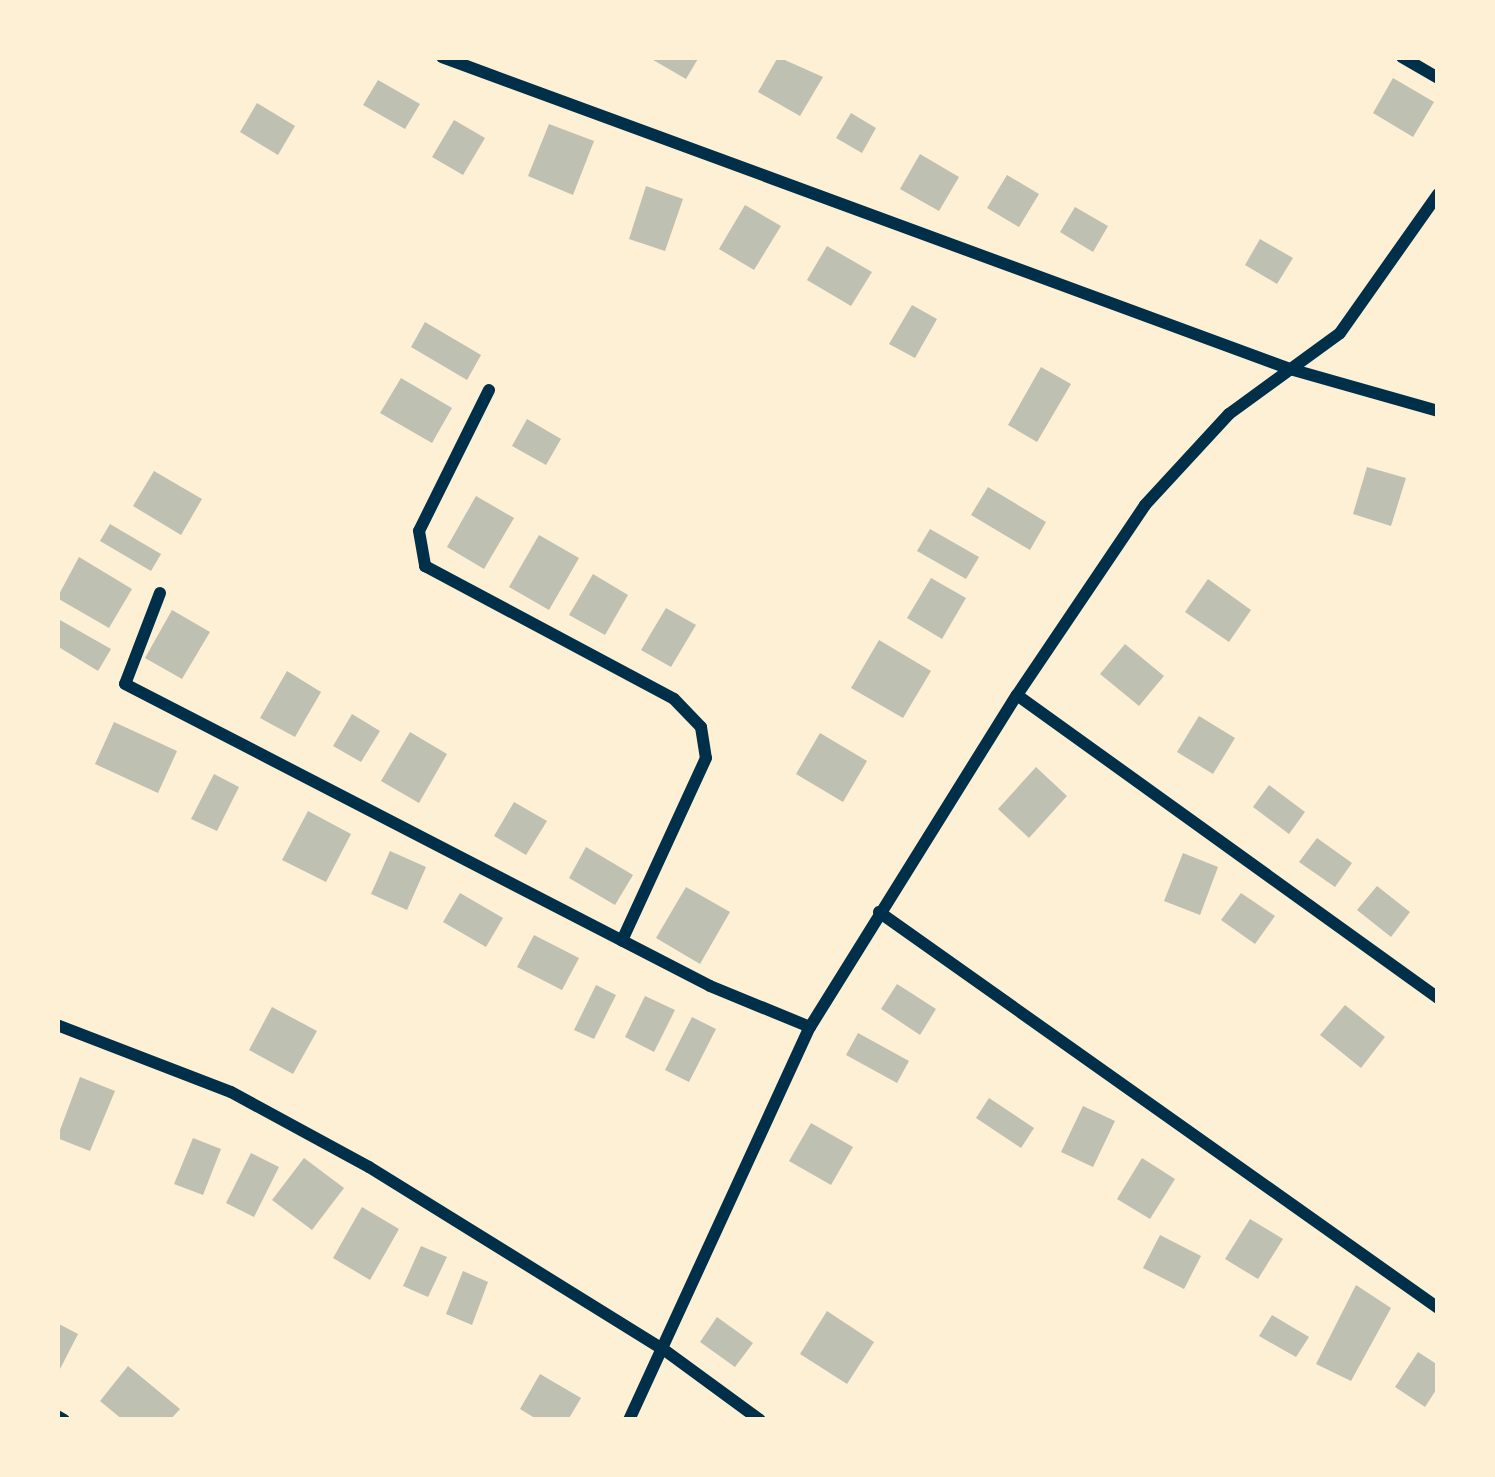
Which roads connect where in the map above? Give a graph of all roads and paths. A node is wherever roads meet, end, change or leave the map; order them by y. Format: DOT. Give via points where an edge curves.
graph roads {
  1 [pos="442,57"];
  2 [pos="1402,57"];
  3 [pos="1438,79"];
  4 [pos="1438,194"];
  5 [pos="1290,369"];
  6 [pos="489,390"];
  7 [pos="1438,411"];
  8 [pos="160,593"];
  9 [pos="1017,695"];
  10 [pos="879,912"];
  11 [pos="622,941"];
  12 [pos="1438,998"];
  13 [pos="57,1025"];
  14 [pos="810,1028"];
  15 [pos="1438,1308"];
  16 [pos="663,1349"];
  17 [pos="629,1420"];
  18 [pos="760,1420"];
  1 -- 5 [label="street"];
  2 -- 3 [label="street"];
  4 -- 5 [label="street" via="1340,333"];
  5 -- 7 [label="street"];
  5 -- 9 [label="street" via="1229,414 1144,505"];
  6 -- 11 [label="street" via="419,531 425,566 674,699 701,727 706,758"];
  8 -- 11 [label="street" via="125,684"];
  9 -- 10 [label="street"];
  9 -- 12 [label="street"];
  10 -- 14 [label="street"];
  10 -- 15 [label="street"];
  11 -- 14 [label="street"];
  13 -- 16 [label="street" via="231,1091"];
  14 -- 16 [label="street"];
  16 -- 17 [label="street"];
  16 -- 18 [label="street"];
}
